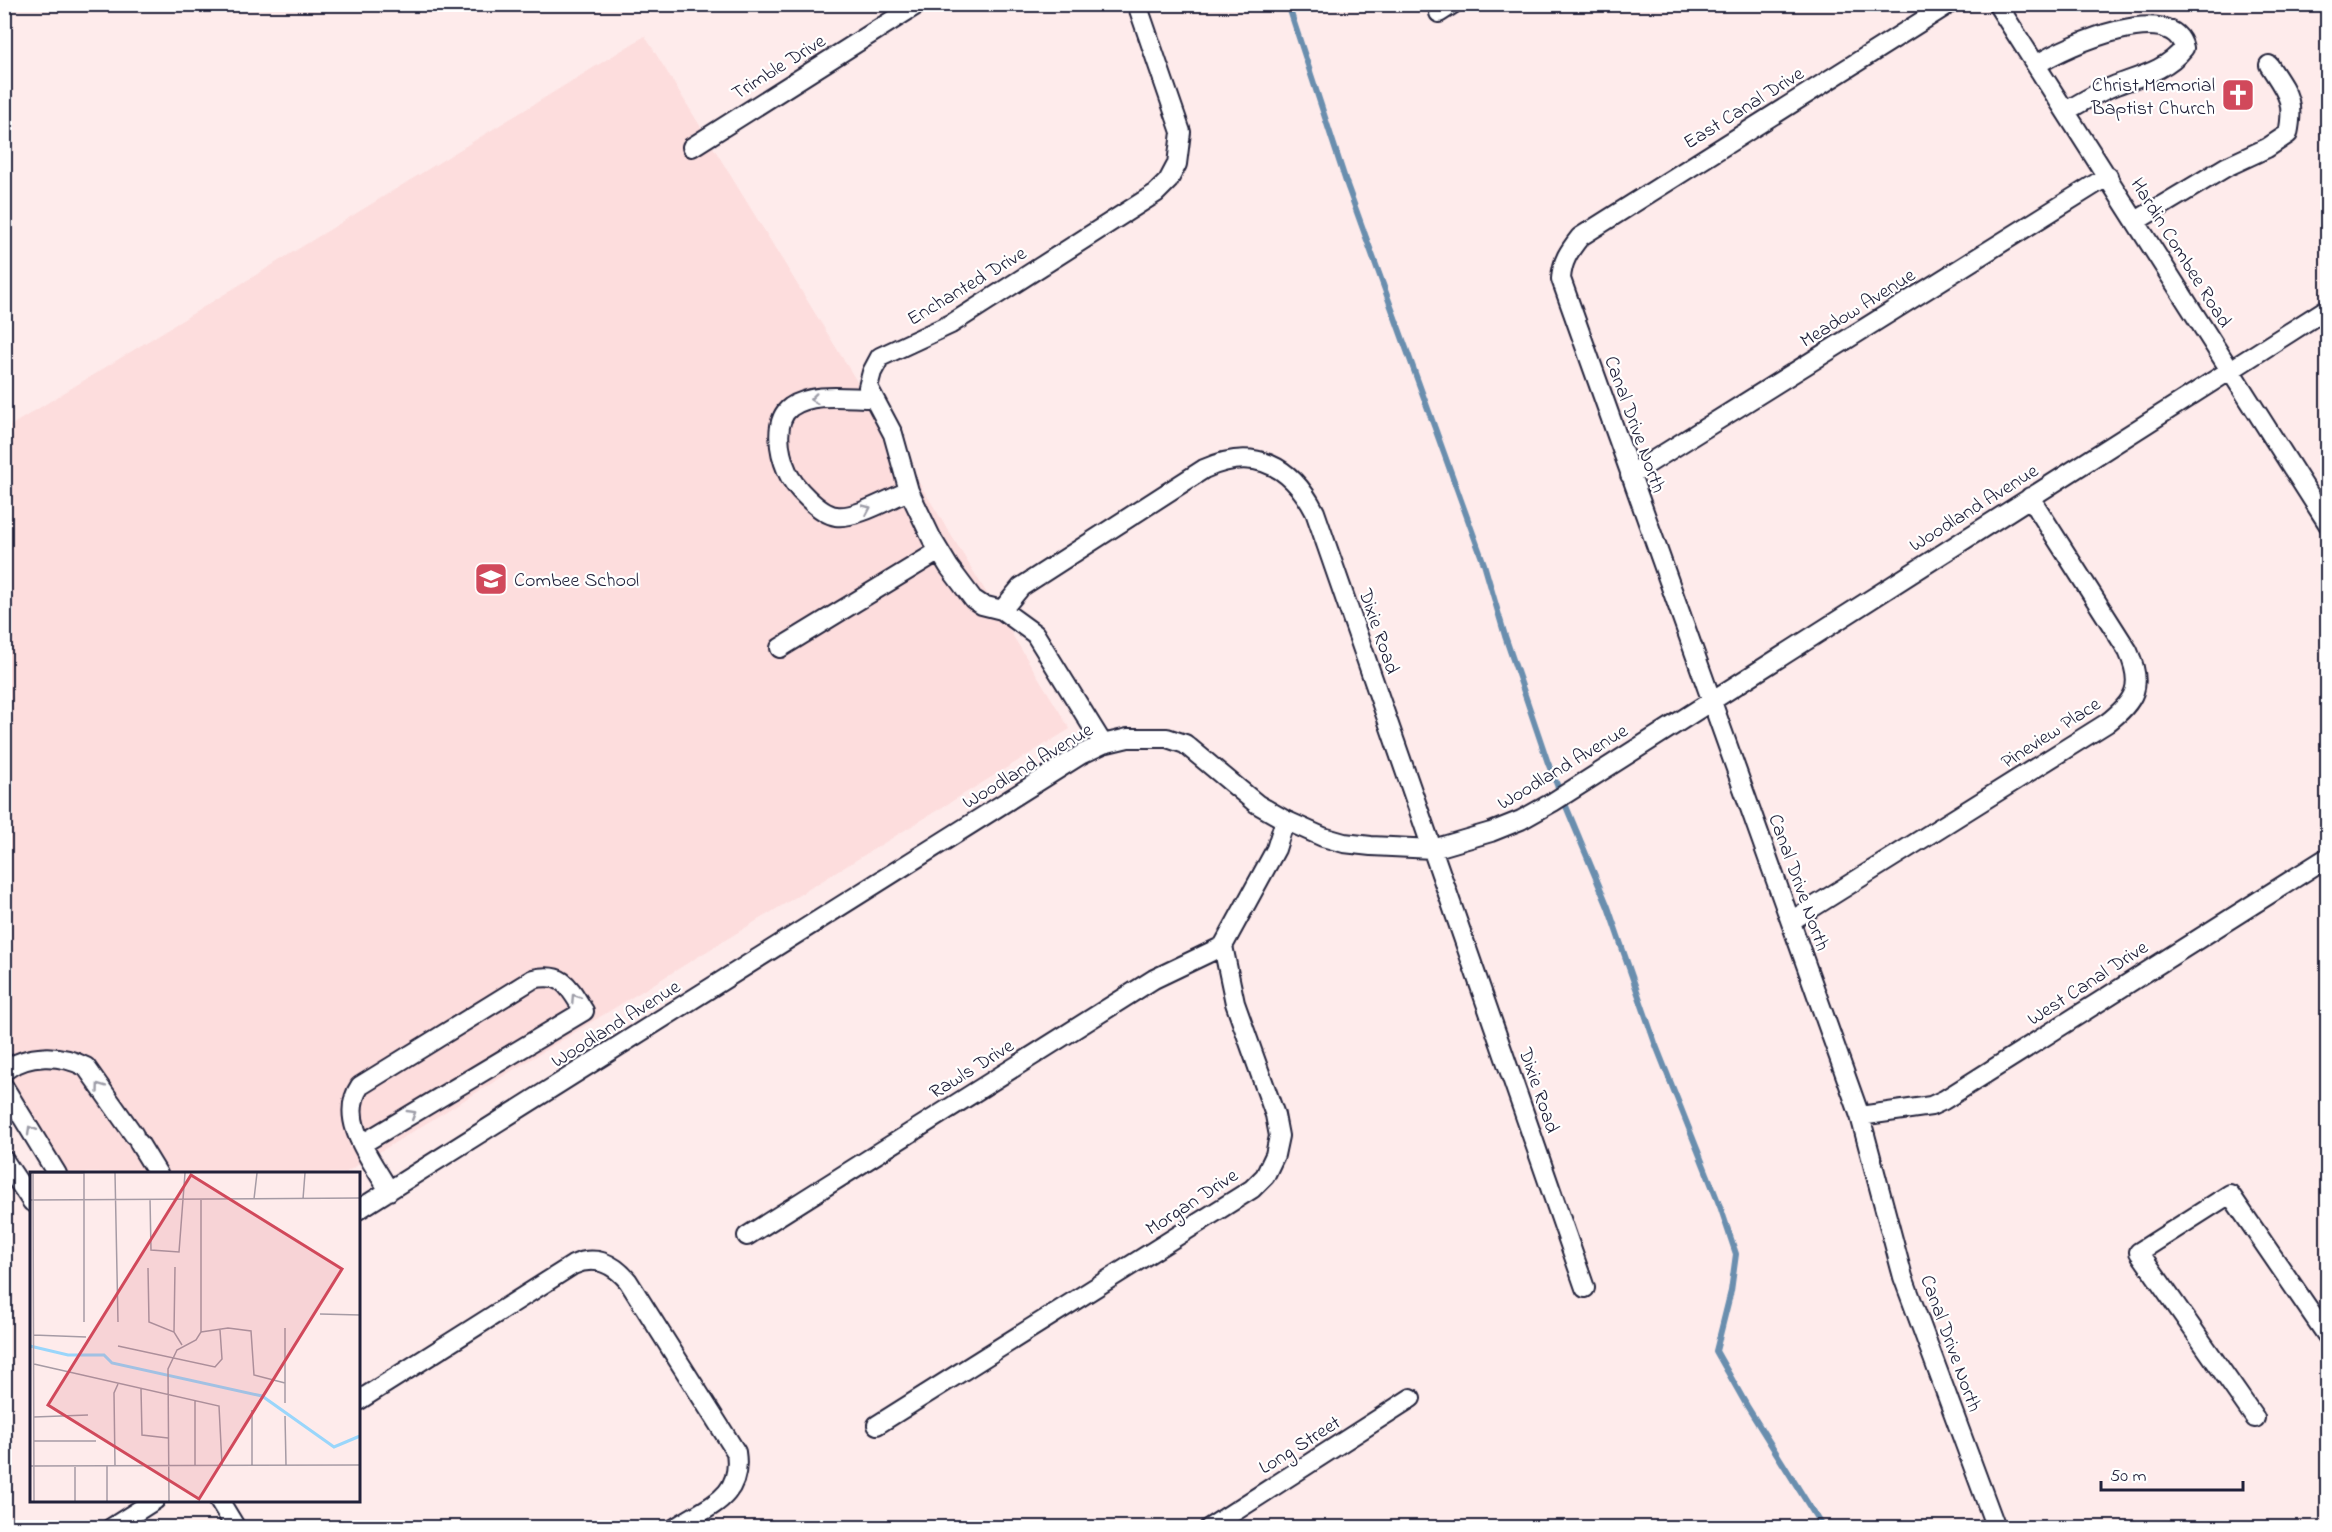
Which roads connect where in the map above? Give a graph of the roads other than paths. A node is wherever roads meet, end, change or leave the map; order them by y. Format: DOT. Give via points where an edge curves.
graph roads {
  1 [pos="918,4"];
  2 [pos="1137,4"];
  3 [pos="1949,4"];
  4 [pos="1997,4"];
  5 [pos="2036,65"];
  6 [pos="2269,65"];
  7 [pos="2066,111"];
  8 [pos="692,147"];
  9 [pos="2108,176"];
  10 [pos="2136,221"];
  11 [pos="1567,254"];
  12 [pos="2328,308"];
  13 [pos="2230,371"];
  14 [pos="872,398"];
  15 [pos="1630,475"];
  16 [pos="909,491"];
  17 [pos="2030,497"];
  18 [pos="2328,525"];
  19 [pos="939,551"];
  20 [pos="1002,610"];
  21 [pos="780,648"];
  22 [pos="1711,700"];
  23 [pos="1103,744"];
  24 [pos="1285,820"];
  25 [pos="1433,849"];
  26 [pos="2328,857"];
  27 [pos="1791,921"];
  28 [pos="1223,946"];
  29 [pos="4,1071"];
  30 [pos="4,1087"];
  31 [pos="1860,1116"];
  32 [pos="362,1144"];
  33 [pos="4,1160"];
  34 [pos="56,1172"];
  35 [pos="157,1172"];
  36 [pos="389,1191"];
  37 [pos="30,1200"];
  38 [pos="360,1209"];
  39 [pos="747,1236"];
  40 [pos="1585,1287"];
  41 [pos="2328,1337"];
  42 [pos="1412,1398"];
  43 [pos="360,1400"];
  44 [pos="2255,1418"];
  45 [pos="877,1425"];
  46 [pos="152,1502"];
  47 [pos="220,1502"];
  48 [pos="111,1527"];
  49 [pos="236,1527"];
  50 [pos="675,1527"];
  51 [pos="1209,1527"];
  52 [pos="1996,1527"];
  1 -- 8 [label="street, Trimble Drive"];
  2 -- 14 [label="street, Enchanted Drive" via="1181,132 1177,164 1168,181 1156,193 951,324 880,357 868,387"];
  3 -- 11 [label="street, East Canal Drive" via="1580,237"];
  4 -- 5 [label="street, Hardin Combee Road"];
  5 -- 7 [label="street, Hardin Combee Road"];
  5 -- 7 [label="street" via="2130,11 2151,9 2164,13 2182,34 2184,48 2175,59"];
  6 -- 10 [label="street" via="2288,93 2292,113 2288,134"];
  7 -- 9 [label="street, Hardin Combee Road"];
  9 -- 10 [label="street, Hardin Combee Road"];
  9 -- 15 [label="street, Meadow Avenue"];
  10 -- 13 [label="street, Hardin Combee Road"];
  11 -- 15 [label="street, Canal Drive North" via="1560,279"];
  12 -- 13 [label="street, Woodland Avenue"];
  13 -- 17 [label="street, Woodland Avenue"];
  13 -- 18 [label="street, Hardin Combee Road"];
  14 -- 16 [label="street" via="893,434"];
  14 -- 16 [label="street, one-way" via="819,398 790,408 783,415 779,434 787,473 824,513 838,517 855,514"];
  15 -- 22 [label="street, Canal Drive North"];
  16 -- 19 [label="street"];
  17 -- 22 [label="street, Woodland Avenue"];
  17 -- 27 [label="street, Pineview Place" via="2134,663 2136,680 2127,707"];
  19 -- 20 [label="street" via="973,599"];
  19 -- 21 [label="street"];
  20 -- 23 [label="street" via="1035,634"];
  20 -- 25 [label="street, Dixie Road" via="1021,587 1204,469 1218,462 1241,459 1277,468 1293,478 1315,512"];
  22 -- 25 [label="street, Woodland Avenue" via="1521,820"];
  22 -- 27 [label="street, Canal Drive North"];
  23 -- 24 [label="street, Woodland Avenue" via="1128,738 1167,738 1185,744 1257,804"];
  23 -- 36 [label="street, Woodland Avenue"];
  24 -- 25 [label="street, Woodland Avenue" via="1344,843"];
  24 -- 28 [label="street" via="1276,849"];
  25 -- 40 [label="street, Dixie Road"];
  26 -- 31 [label="street, West Canal Drive" via="1944,1100 1931,1106"];
  27 -- 31 [label="street, Canal Drive North"];
  28 -- 39 [label="street, Rawls Drive" via="1154,979"];
  28 -- 45 [label="street, Morgan Drive" via="1235,1003 1279,1136 1265,1176 1252,1189"];
  35 -- 29 [label="street, one-way" via="86,1067 56,1058 27,1059"];
  34 -- 30 [label="street, one-way"];
  31 -- 52 [label="street, Canal Drive North" via="1903,1277"];
  32 -- 32 [label="street, one-way" via="584,1011 574,995 555,977 533,979 370,1078 353,1096 352,1104 354,1126"];
  32 -- 36 [label="street"];
  33 -- 37 [label="street"];
  36 -- 38 [label="street, Woodland Avenue"];
  41 -- 44 [label="street" via="2230,1194 2139,1252"];
  42 -- 51 [label="street, Long Street"];
  43 -- 50 [label="street" via="541,1284 583,1260 598,1260 617,1268 628,1281 736,1452 739,1469 725,1496"];
  46 -- 48 [label="street"];
  47 -- 49 [label="street"];
}
